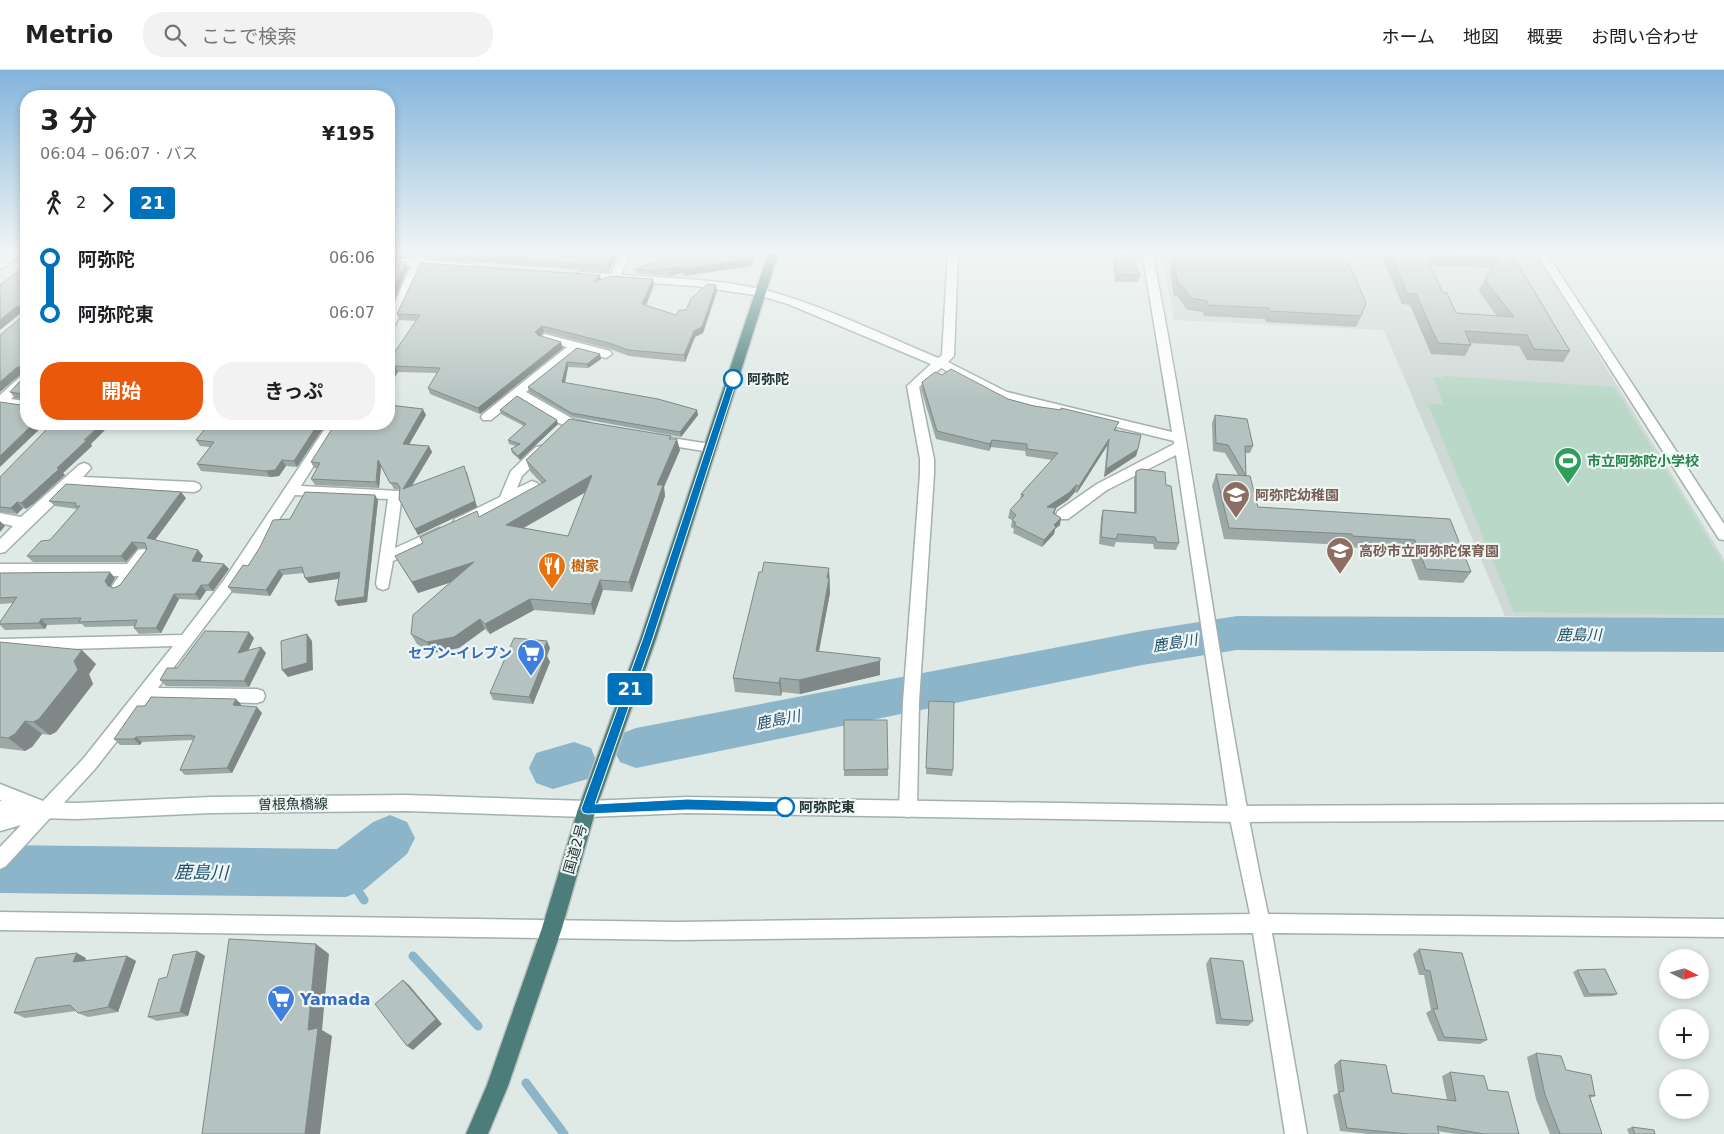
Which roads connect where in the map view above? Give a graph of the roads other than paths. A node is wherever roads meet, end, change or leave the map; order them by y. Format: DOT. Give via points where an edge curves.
graph roads {
  1 [pos="401,301"];
  2 [pos="759,301"];
  3 [pos="788,301"];
  4 [pos="951,301"];
  5 [pos="1156,301"];
  6 [pos="1572,301"];
  7 [pos="395,314"];
  8 [pos="545,338"];
  9 [pos="576,346"];
  10 [pos="606,354"];
  11 [pos="940,363"];
  12 [pos="20,384"];
  13 [pos="518,393"];
  14 [pos="0,402"];
  15 [pos="20,404"];
  16 [pos="487,417"];
  17 [pos="597,428"];
  18 [pos="330,430"];
  19 [pos="643,437"];
  20 [pos="549,442"];
  21 [pos="1181,442"];
  22 [pos="710,448"];
  23 [pos="84,468"];
  24 [pos="70,481"];
  25 [pos="532,486"];
  26 [pos="194,487"];
  27 [pos="292,490"];
  28 [pos="505,500"];
  29 [pos="1063,515"];
  30 [pos="0,518"];
  31 [pos="24,523"];
  32 [pos="1724,535"];
  33 [pos="0,548"];
  34 [pos="143,554"];
  35 [pos="387,558"];
  36 [pos="0,570"];
  37 [pos="131,570"];
  38 [pos="383,584"];
  39 [pos="119,586"];
  40 [pos="186,641"];
  41 [pos="0,645"];
  42 [pos="144,693"];
  43 [pos="257,696"];
  44 [pos="0,792"];
  45 [pos="0,809"];
  46 [pos="587,809"];
  47 [pos="908,809"];
  48 [pos="44,811"];
  49 [pos="1724,812"];
  50 [pos="1238,814"];
  51 [pos="0,823"];
  52 [pos="0,860"];
  53 [pos="0,921"];
  54 [pos="1261,923"];
  55 [pos="552,928"];
  56 [pos="1724,928"];
  57 [pos="477,1134"];
  58 [pos="1296,1134"];
  1 -- 7 [label="street"];
  2 -- 22 [label="highway, 国道2号"];
  3 -- 11 [label="street"];
  4 -- 11 [label="street" via="948,356"];
  5 -- 21 [label="street"];
  6 -- 32 [label="street"];
  8 -- 9 [label="street"];
  9 -- 10 [label="street"];
  9 -- 13 [label="street"];
  11 -- 21 [label="street" via="1003,395"];
  11 -- 47 [label="street" via="913,386 927,474 911,702"];
  12 -- 14 [label="street"];
  13 -- 16 [label="street"];
  13 -- 17 [label="street" via="566,427"];
  14 -- 15 [label="street"];
  18 -- 27 [label="street"];
  19 -- 22 [label="street"];
  20 -- 28 [label="street" via="516,474"];
  21 -- 29 [label="street" via="1102,487"];
  21 -- 50 [label="street"];
  22 -- 46 [label="highway, 国道2号" via="648,638"];
  23 -- 24 [label="street"];
  24 -- 26 [label="street"];
  24 -- 31 [label="street"];
  25 -- 28 [label="street"];
  27 -- 35 [label="street" via="395,494"];
  27 -- 40 [label="street"];
  28 -- 35 [label="street"];
  30 -- 31 [label="street"];
  31 -- 33 [label="street"];
  34 -- 37 [label="street"];
  35 -- 38 [label="street"];
  36 -- 37 [label="street"];
  37 -- 39 [label="street"];
  40 -- 41 [label="street"];
  40 -- 42 [label="street"];
  42 -- 43 [label="street"];
  42 -- 48 [label="street" via="89,764"];
  44 -- 48 [label="street"];
  45 -- 48 [label="street, 曽根魚橋線"];
  46 -- 47 [label="street, 曽根魚橋線" via="687,805"];
  46 -- 48 [label="street, 曽根魚橋線" via="406,803"];
  46 -- 55 [label="highway, 国道2号"];
  47 -- 50 [label="street, 曽根魚橋線"];
  48 -- 51 [label="street"];
  48 -- 52 [label="street"];
  49 -- 50 [label="street, 曽根魚橋線"];
  50 -- 54 [label="street"];
  53 -- 55 [label="street"];
  54 -- 55 [label="street" via="677,931"];
  54 -- 56 [label="street"];
  54 -- 58 [label="street"];
  55 -- 57 [label="highway, 国道2号"];
}
